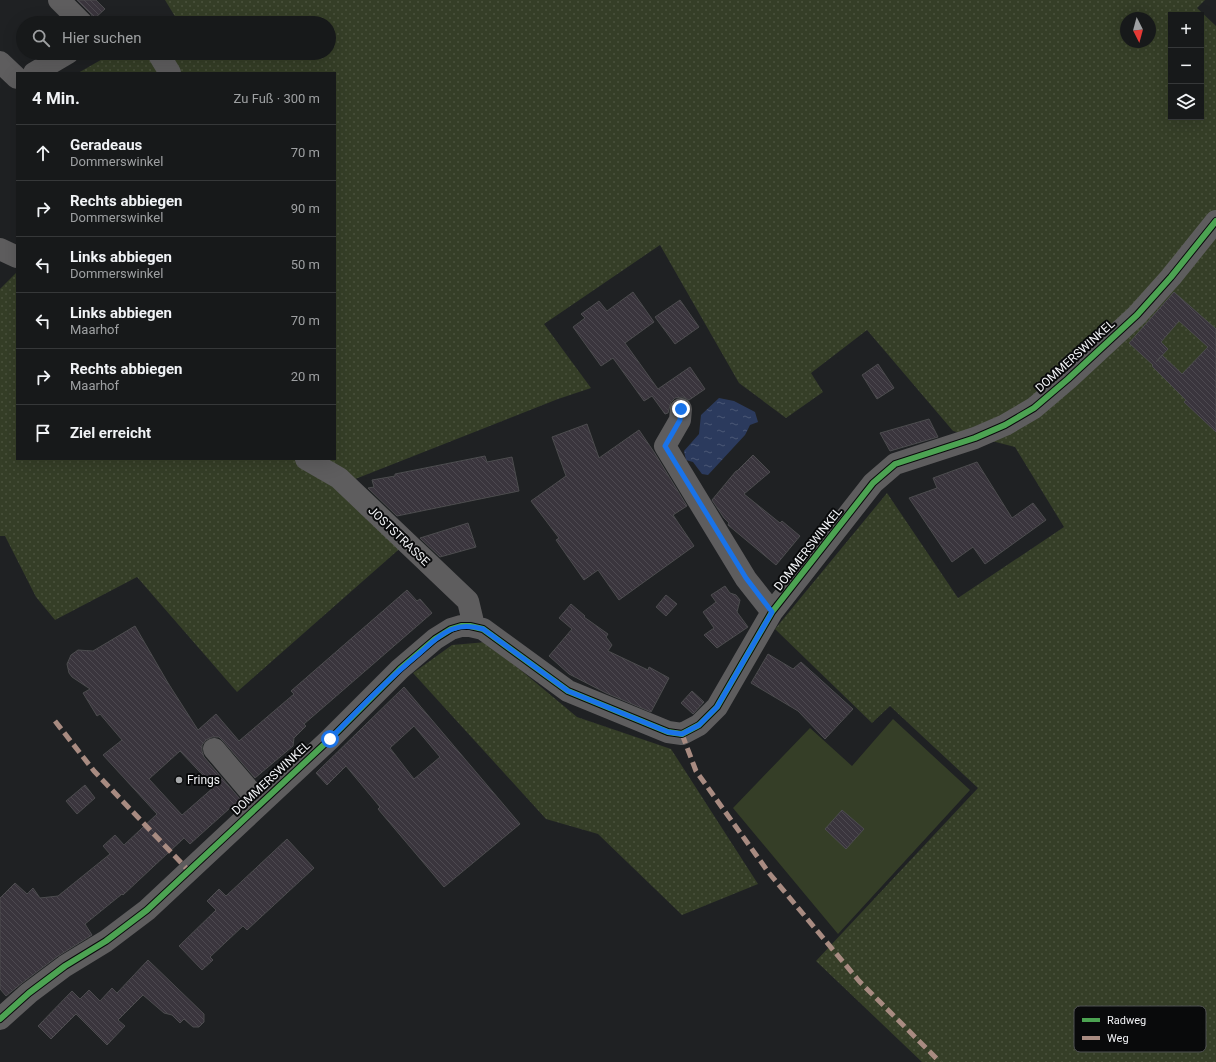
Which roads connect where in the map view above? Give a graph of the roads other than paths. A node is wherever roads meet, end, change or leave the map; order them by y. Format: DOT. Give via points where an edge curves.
graph roads {
  1 [pos="58,0"];
  2 [pos="75,16"];
  3 [pos="56,60"];
  4 [pos="162,60"];
  5 [pos="0,62"];
  6 [pos="36,72"];
  7 [pos="169,72"];
  8 [pos="16,77"];
  9 [pos="1216,221"];
  10 [pos="0,249"];
  11 [pos="16,257"];
  12 [pos="681,409"];
  13 [pos="308,460"];
  14 [pos="772,612"];
  15 [pos="474,626"];
  16 [pos="214,749"];
  17 [pos="260,803"];
  18 [pos="0,1019"];
  1 -- 2 [label="street"];
  3 -- 6 [label="street"];
  4 -- 7 [label="street"];
  5 -- 8 [label="street"];
  9 -- 14 [label="street, DOMMERSWINKEL" via="1137,315 1034,408 1005,425 975,438 895,464 872,483"];
  10 -- 11 [label="street"];
  12 -- 14 [label="street" via="680,420 665,446 746,578"];
  13 -- 15 [label="street, JOSTSTRASSE" via="338,478 468,601"];
  14 -- 15 [label="street, DOMMERSWINKEL" via="717,707 699,725 682,734 668,732 568,691 483,629"];
  15 -- 17 [label="street, DOMMERSWINKEL" via="451,629 436,639 400,669 330,739"];
  16 -- 17 [label="street"];
  17 -- 18 [label="street, DOMMERSWINKEL" via="147,910 106,941 59,970"];
}
